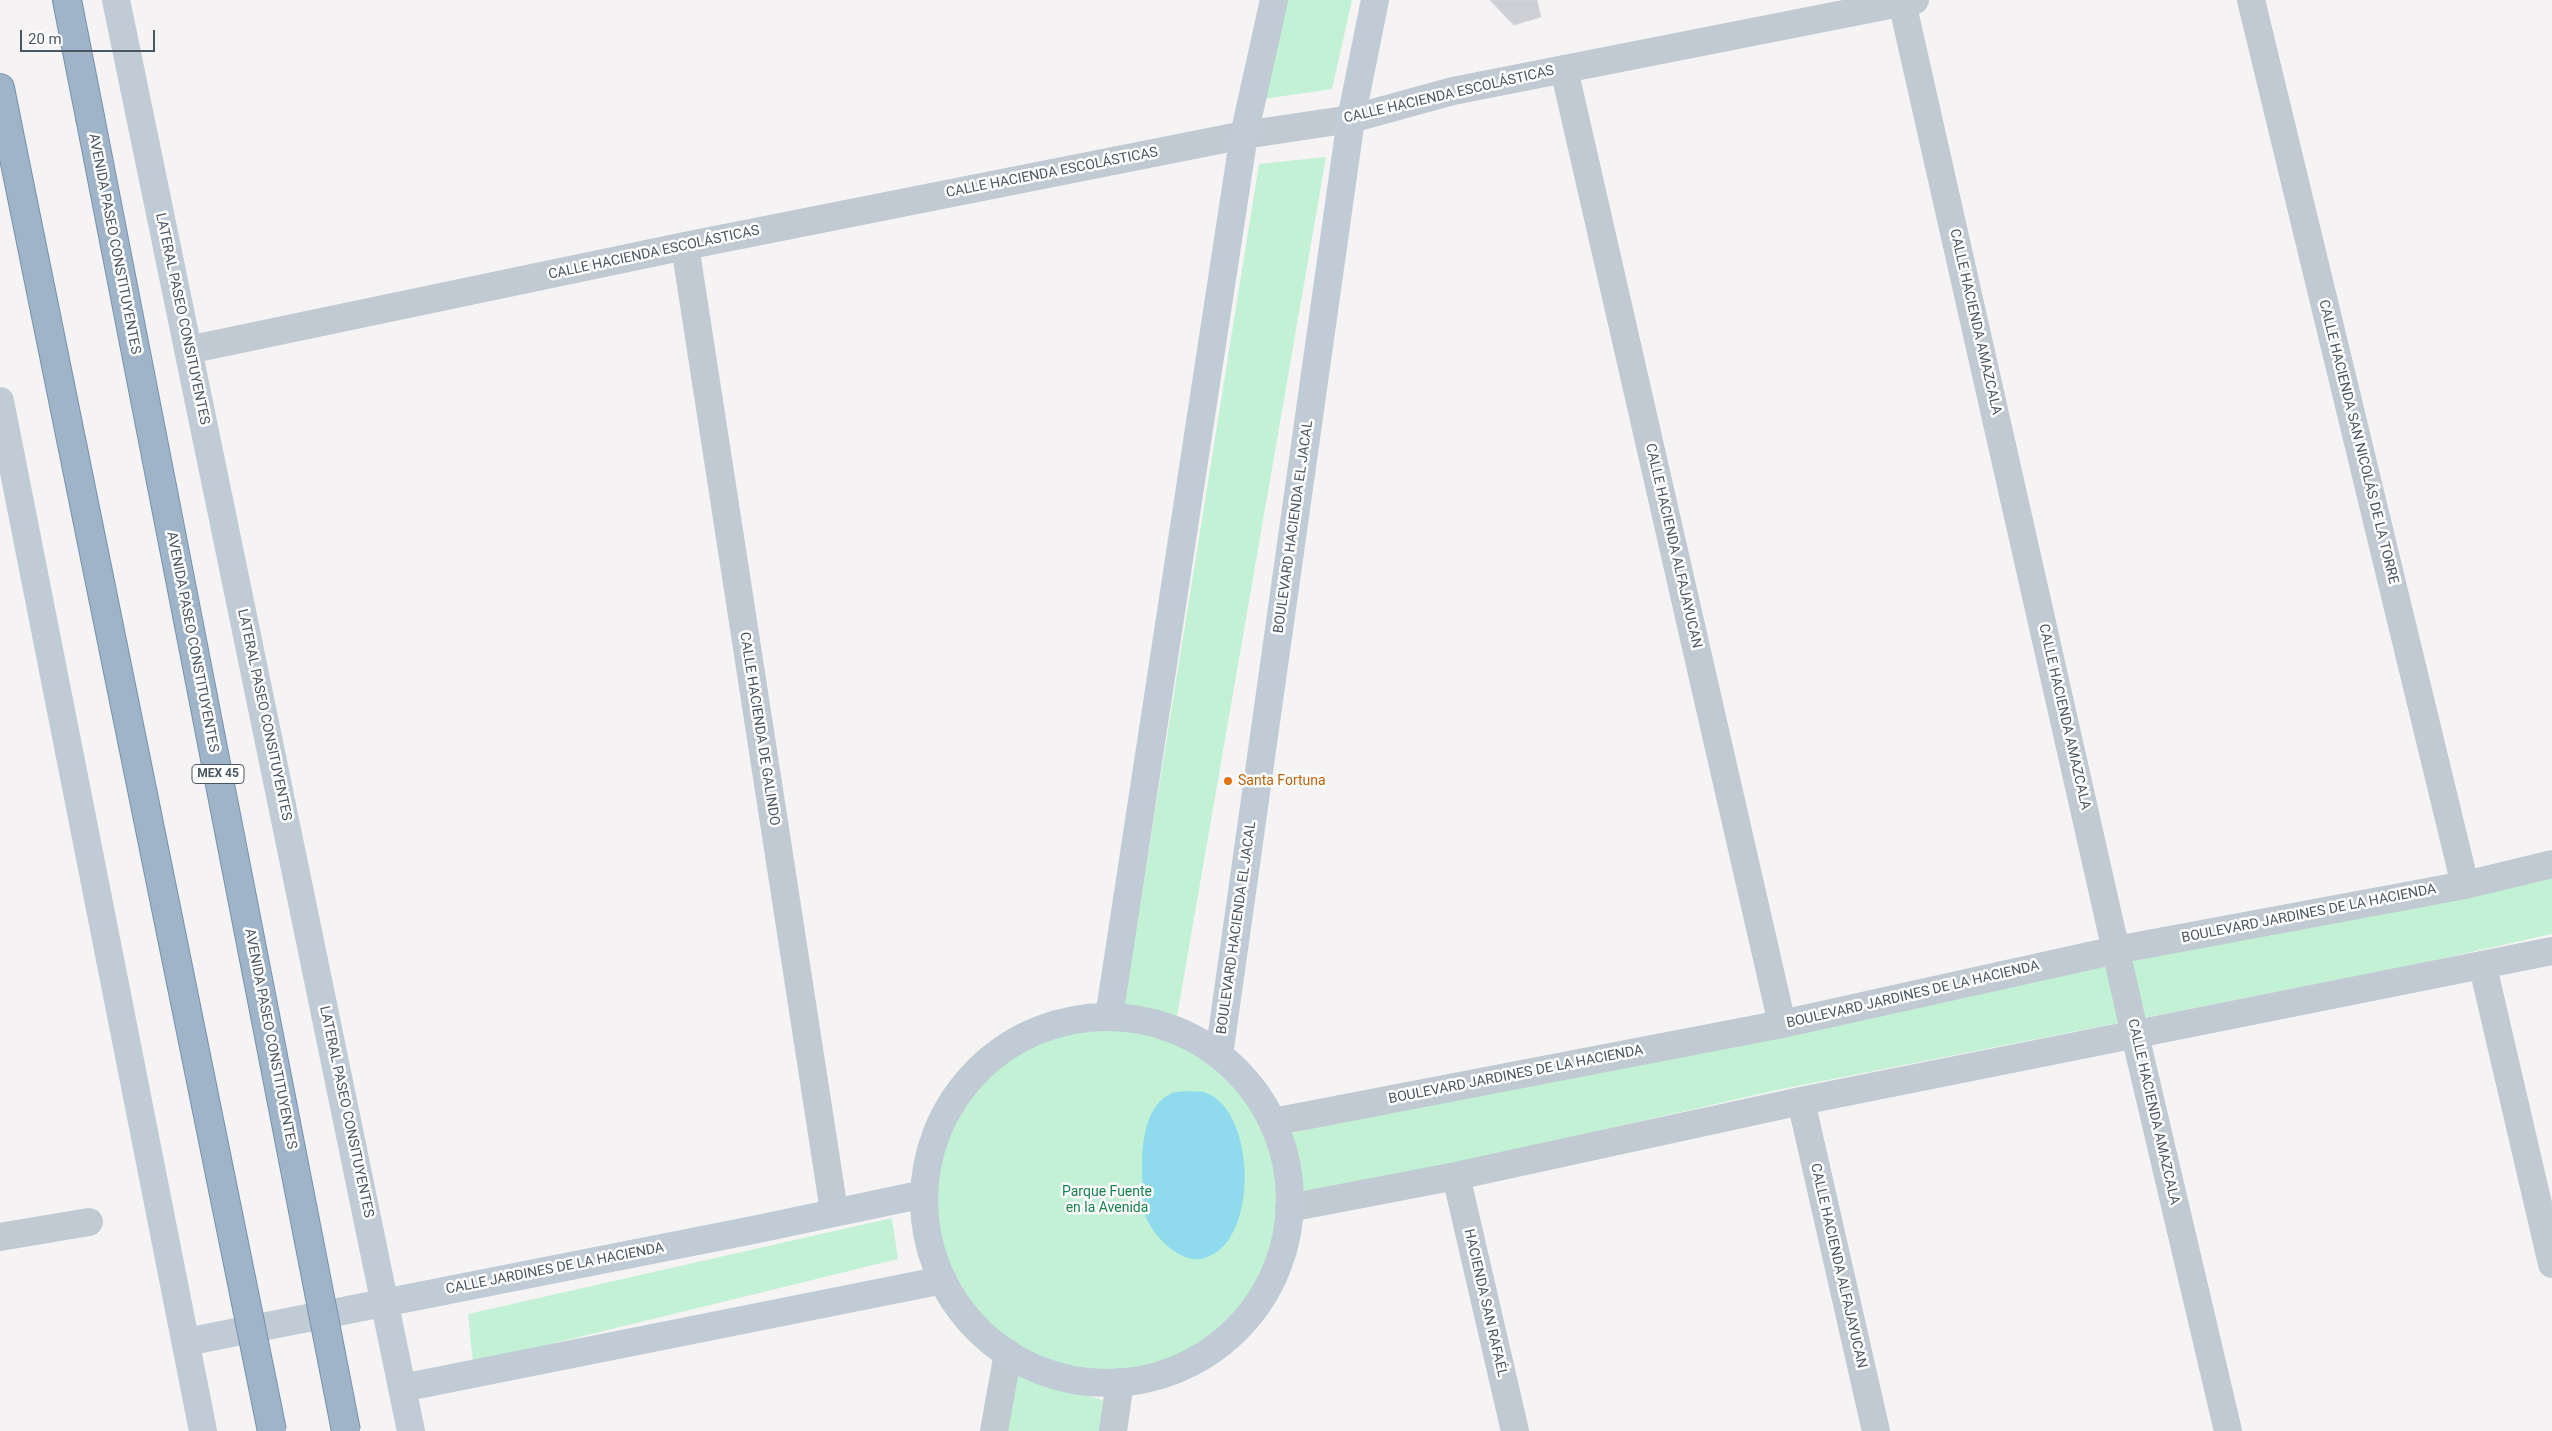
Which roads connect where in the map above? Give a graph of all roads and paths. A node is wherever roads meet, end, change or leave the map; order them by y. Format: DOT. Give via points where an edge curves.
graph roads {
  1 [pos="66,0"];
  2 [pos="116,0"];
  3 [pos="1274,0"];
  4 [pos="1375,0"];
  5 [pos="2251,0"];
  6 [pos="1909,1"];
  7 [pos="1564,69"];
  8 [pos="0,88"];
  9 [pos="1351,119"];
  10 [pos="1244,135"];
  11 [pos="685,246"];
  12 [pos="188,350"];
  13 [pos="0,401"];
  14 [pos="2552,864"];
  15 [pos="2465,884"];
  16 [pos="2116,950"];
  17 [pos="2552,951"];
  18 [pos="2483,967"];
  19 [pos="1108,1017"];
  20 [pos="1782,1024"];
  21 [pos="2135,1035"];
  22 [pos="1219,1055"];
  23 [pos="1801,1101"];
  24 [pos="1273,1122"];
  25 [pos="1456,1176"];
  26 [pos="924,1194"];
  27 [pos="1290,1208"];
  28 [pos="834,1212"];
  29 [pos="89,1222"];
  30 [pos="0,1237"];
  31 [pos="2552,1264"];
  32 [pos="943,1280"];
  33 [pos="386,1302"];
  34 [pos="186,1342"];
  35 [pos="1008,1353"];
  36 [pos="1120,1382"];
  37 [pos="402,1388"];
  38 [pos="203,1431"];
  39 [pos="272,1431"];
  40 [pos="346,1431"];
  41 [pos="411,1431"];
  42 [pos="994,1431"];
  43 [pos="1113,1431"];
  44 [pos="1514,1431"];
  45 [pos="1876,1431"];
  46 [pos="2228,1431"];
  1 -- 40 [label="highway, AVENIDA PASEO CONSTITUYENTES / MEX 45, bridge"];
  2 -- 12 [label="main road, LATERAL PASEO CONSITUYENTES"];
  3 -- 10 [label="main road"];
  4 -- 9 [label="main road, BOULEVARD HACIENDA EL JACAL"];
  5 -- 15 [label="street, CALLE HACIENDA SAN NICOLÁS DE LA TORRE"];
  6 -- 7 [label="street, CALLE HACIENDA ESCOLÁSTICAS"];
  6 -- 16 [label="street, CALLE HACIENDA AMAZCALA"];
  7 -- 9 [label="street, CALLE HACIENDA ESCOLÁSTICAS" via="1453,91"];
  7 -- 20 [label="street, CALLE HACIENDA ALFAJAYUCAN"];
  8 -- 39 [label="highway, bridge"];
  9 -- 10 [label="street, CALLE HACIENDA ESCOLÁSTICAS"];
  9 -- 22 [label="main road, BOULEVARD HACIENDA EL JACAL"];
  10 -- 11 [label="street, CALLE HACIENDA ESCOLÁSTICAS"];
  10 -- 19 [label="main road"];
  11 -- 12 [label="street, CALLE HACIENDA ESCOLÁSTICAS"];
  11 -- 28 [label="street, CALLE HACIENDA DE GALINDO"];
  12 -- 33 [label="main road, LATERAL PASEO CONSITUYENTES"];
  13 -- 34 [label="main road"];
  14 -- 15 [label="street, BOULEVARD JARDINES DE LA HACIENDA"];
  15 -- 16 [label="street, BOULEVARD JARDINES DE LA HACIENDA"];
  16 -- 20 [label="street, BOULEVARD JARDINES DE LA HACIENDA"];
  16 -- 21 [label="street, CALLE HACIENDA AMAZCALA"];
  17 -- 18 [label="street"];
  18 -- 21 [label="street"];
  18 -- 31 [label="street"];
  19 -- 22 [label="main road" via="1167,1027"];
  19 -- 26 [label="main road" via="1082,1019 1044,1029 1007,1047 986,1064 967,1083 945,1116 931,1153"];
  20 -- 24 [label="street, BOULEVARD JARDINES DE LA HACIENDA"];
  21 -- 23 [label="street"];
  21 -- 46 [label="street, CALLE HACIENDA AMAZCALA"];
  22 -- 24 [label="main road" via="1243,1077"];
  23 -- 25 [label="street"];
  23 -- 45 [label="street, CALLE HACIENDA ALFAJAYUCAN"];
  24 -- 27 [label="main road" via="1286,1164"];
  25 -- 27 [label="street"];
  25 -- 44 [label="street, HACIENDA SAN RAFAÉL"];
  26 -- 28 [label="main road, CALLE JARDINES DE LA HACIENDA"];
  26 -- 32 [label="main road" via="929,1244"];
  27 -- 36 [label="main road" via="1284,1245 1270,1280 1233,1332 1204,1354 1181,1366 1157,1376"];
  28 -- 33 [label="main road, CALLE JARDINES DE LA HACIENDA"];
  29 -- 30 [label="street"];
  32 -- 35 [label="main road" via="971,1322"];
  32 -- 37 [label="main road"];
  33 -- 34 [label="main road, CALLE JARDINES DE LA HACIENDA"];
  33 -- 37 [label="main road, LATERAL PASEO CONSITUYENTES"];
  34 -- 38 [label="main road"];
  35 -- 36 [label="main road" via="1061,1377 1085,1382"];
  35 -- 42 [label="street"];
  36 -- 43 [label="street"];
  37 -- 41 [label="main road, LATERAL PASEO CONSITUYENTES"];
}
